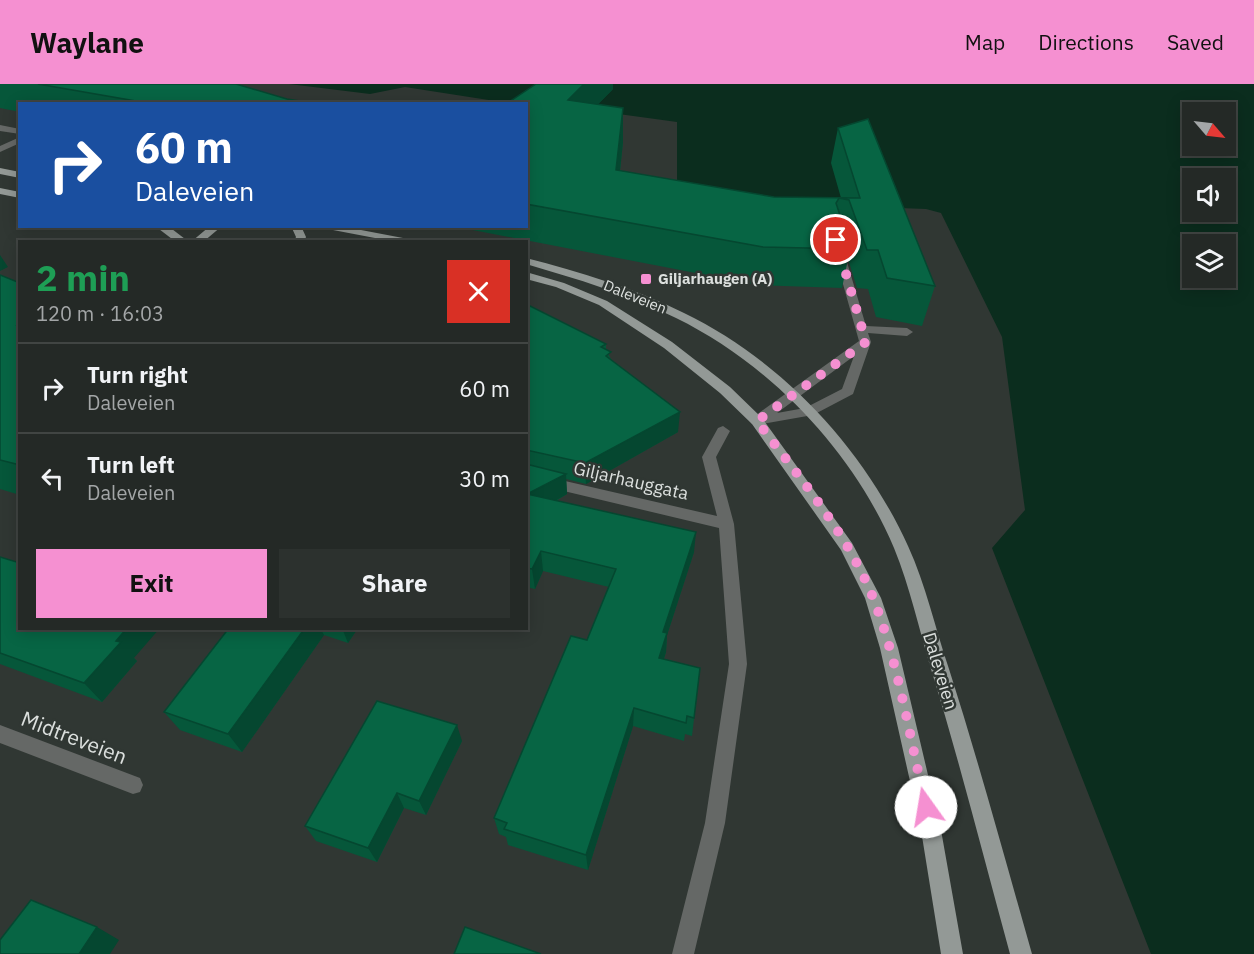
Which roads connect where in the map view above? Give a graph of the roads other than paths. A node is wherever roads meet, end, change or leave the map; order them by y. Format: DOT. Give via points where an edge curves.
graph roads {
  1 [pos="0,128"];
  2 [pos="18,132"];
  3 [pos="18,133"];
  4 [pos="18,140"];
  5 [pos="0,143"];
  6 [pos="0,149"];
  7 [pos="0,171"];
  8 [pos="18,175"];
  9 [pos="0,191"];
  10 [pos="18,195"];
  11 [pos="163,228"];
  12 [pos="214,228"];
  13 [pos="330,228"];
  14 [pos="181,240"];
  15 [pos="199,240"];
  16 [pos="406,240"];
  17 [pos="836,240"];
  18 [pos="528,262"];
  19 [pos="528,276"];
  20 [pos="907,332"];
  21 [pos="864,335"];
  22 [pos="793,394"];
  23 [pos="808,412"];
  24 [pos="757,421"];
  25 [pos="723,431"];
  26 [pos="528,477"];
  27 [pos="726,524"];
  28 [pos="0,734"];
  29 [pos="133,784"];
  30 [pos="683,954"];
  31 [pos="952,954"];
  32 [pos="1021,954"];
  1 -- 2 [label="street"];
  3 -- 5 [label="street"];
  4 -- 6 [label="street"];
  7 -- 8 [label="main road"];
  9 -- 10 [label="main road"];
  11 -- 14 [label="main road"];
  12 -- 15 [label="main road"];
  13 -- 16 [label="main road"];
  17 -- 21 [label="street"];
  18 -- 22 [label="main road, Daleveien" via="672,311 729,344"];
  19 -- 24 [label="main road, Daleveien" via="603,303 668,345"];
  20 -- 21 [label="street"];
  21 -- 22 [label="street"];
  21 -- 23 [label="street" via="848,391"];
  22 -- 23 [label="main road, Daleveien"];
  22 -- 24 [label="street"];
  23 -- 24 [label="street"];
  23 -- 32 [label="main road, Daleveien" via="835,440 897,537 944,683"];
  24 -- 31 [label="main road, Daleveien" via="847,547 873,598 889,648 931,830"];
  25 -- 27 [label="street" via="709,457"];
  26 -- 27 [label="street, Giljarhauggata"];
  27 -- 30 [label="street" via="738,664 715,823"];
  28 -- 29 [label="street, Midtreveien"];
}
